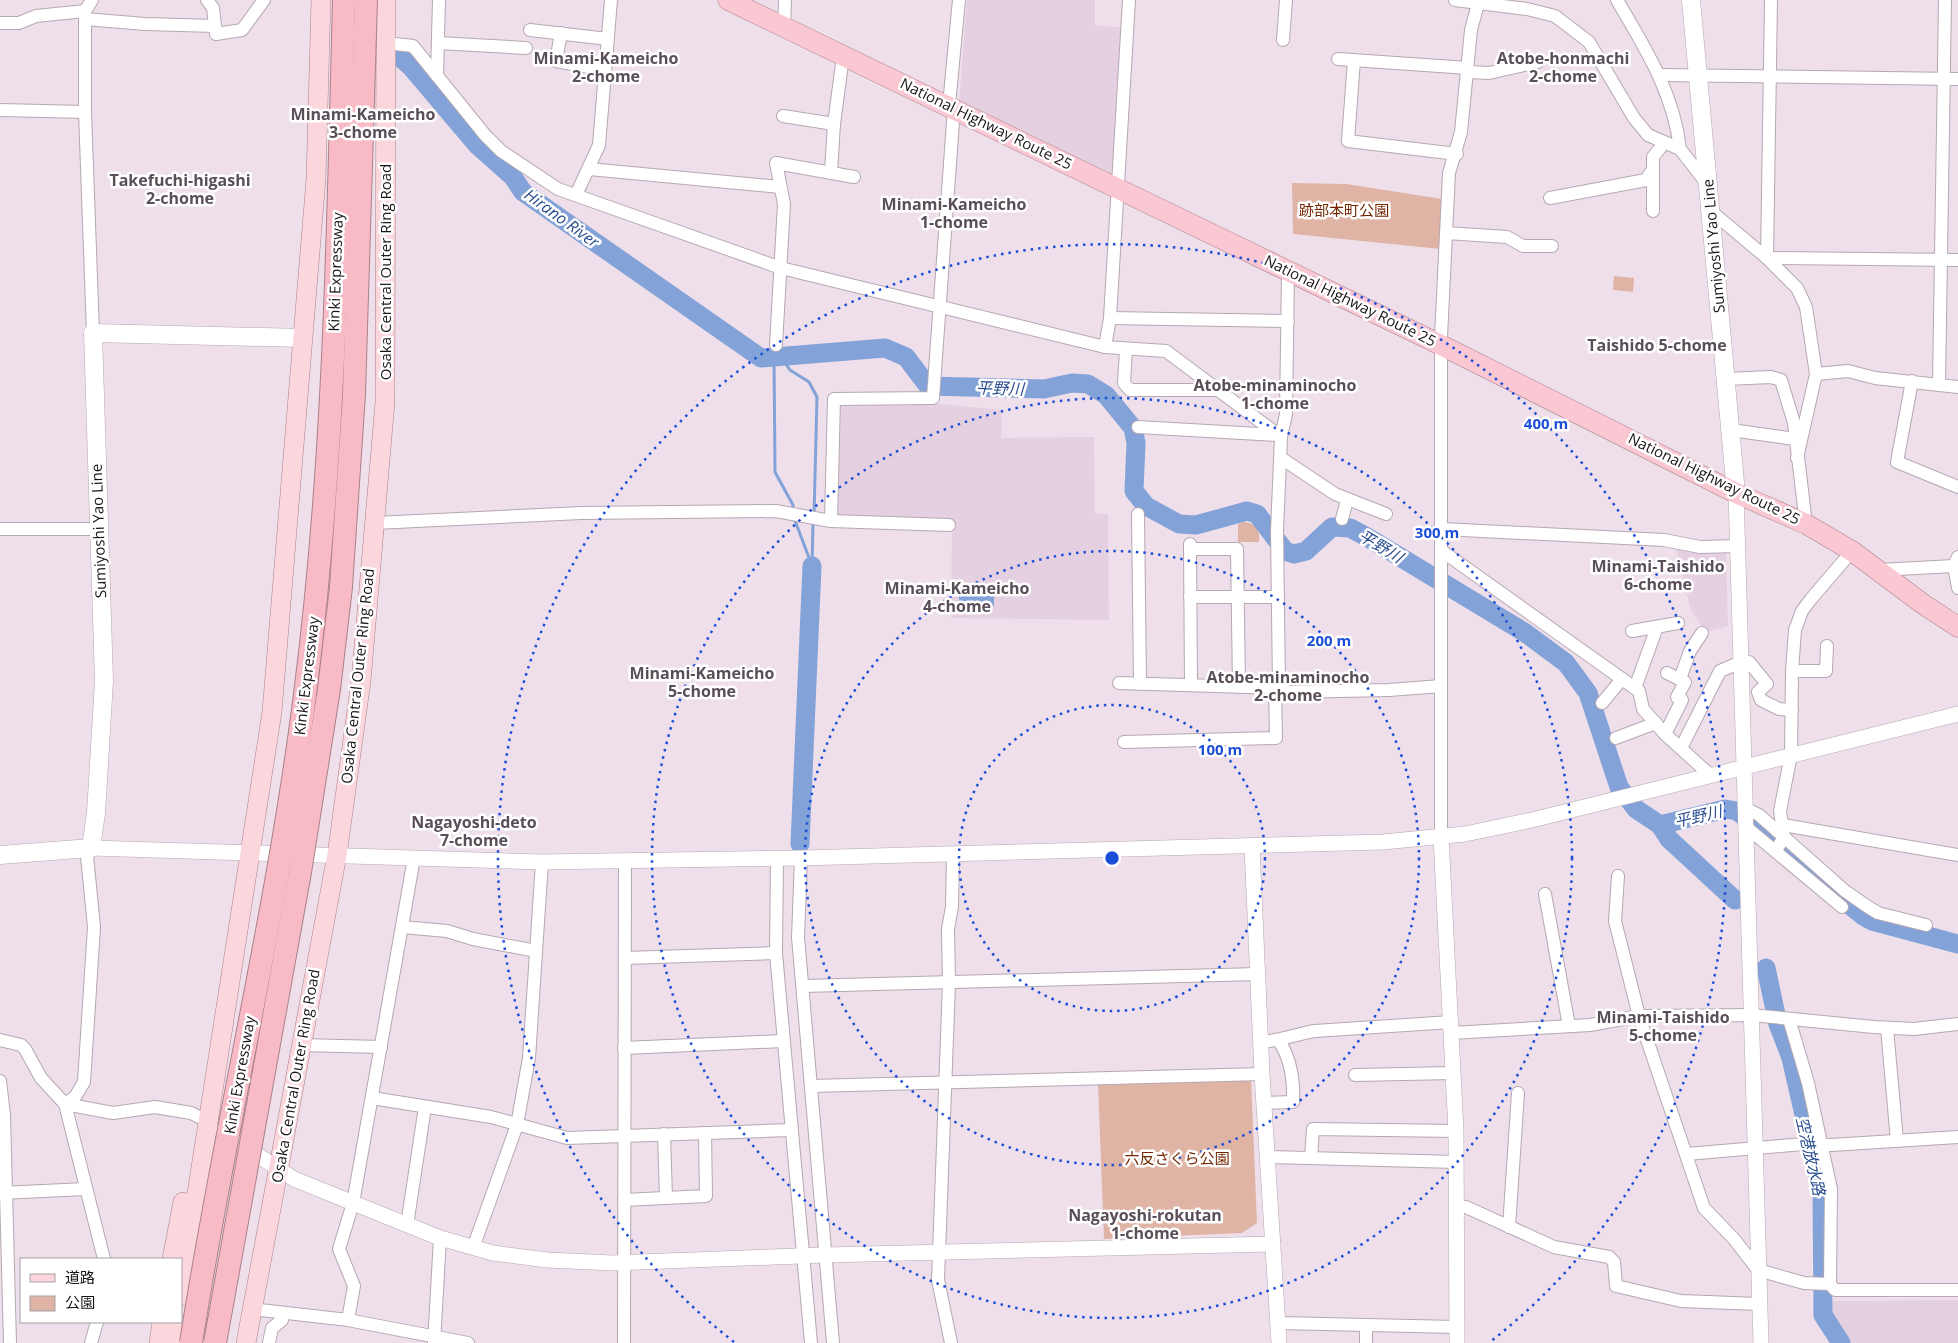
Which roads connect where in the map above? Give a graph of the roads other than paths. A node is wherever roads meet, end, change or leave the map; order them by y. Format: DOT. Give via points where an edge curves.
graph roads {
  1 [pos="92,0"];
  2 [pos="207,0"];
  3 [pos="264,0"];
  4 [pos="344,0"];
  5 [pos="366,0"];
  6 [pos="386,0"];
  7 [pos="399,0"];
  8 [pos="439,0"];
  9 [pos="611,0"];
  10 [pos="728,0"];
  11 [pos="785,0"];
  12 [pos="959,0"];
  13 [pos="1129,0"];
  14 [pos="1286,0"];
  15 [pos="1456,0"];
  16 [pos="1617,0"];
  17 [pos="1691,0"];
  18 [pos="1770,0"];
  19 [pos="1945,0"];
  20 [pos="1479,2"];
  21 [pos="317,3"];
  22 [pos="85,15"];
  23 [pos="0,23"];
  24 [pos="215,26"];
  25 [pos="784,28"];
  26 [pos="530,30"];
  27 [pos="562,33"];
  28 [pos="608,39"];
  29 [pos="1283,40"];
  30 [pos="438,43"];
  31 [pos="395,44"];
  32 [pos="526,48"];
  33 [pos="843,56"];
  34 [pos="1338,59"];
  35 [pos="1354,60"];
  36 [pos="1538,62"];
  37 [pos="605,70"];
  38 [pos="1468,70"];
  39 [pos="1660,75"];
  40 [pos="437,76"];
  41 [pos="1698,76"];
  42 [pos="1770,77"];
  43 [pos="1944,79"];
  44 [pos="1958,79"];
  45 [pos="387,85"];
  46 [pos="952,107"];
  47 [pos="0,110"];
  48 [pos="85,112"];
  49 [pos="783,116"];
  50 [pos="834,124"];
  51 [pos="1664,142"];
  52 [pos="1680,149"];
  53 [pos="1456,154"];
  54 [pos="589,169"];
  55 [pos="831,172"];
  56 [pos="1651,172"];
  57 [pos="854,177"];
  58 [pos="1708,185"];
  59 [pos="780,187"];
  60 [pos="1118,189"];
  61 [pos="576,195"];
  62 [pos="1550,198"];
  63 [pos="1653,211"];
  64 [pos="1712,212"];
  65 [pos="1446,234"];
  66 [pos="1552,246"];
  67 [pos="1767,258"];
  68 [pos="1942,259"];
  69 [pos="1958,260"];
  70 [pos="780,268"];
  71 [pos="1288,271"];
  72 [pos="940,307"];
  73 [pos="1110,318"];
  74 [pos="1288,322"];
  75 [pos="92,333"];
  76 [pos="303,338"];
  77 [pos="776,345"];
  78 [pos="1440,345"];
  79 [pos="1105,347"];
  80 [pos="1126,350"];
  81 [pos="1816,374"];
  82 [pos="1726,379"];
  83 [pos="1912,381"];
  84 [pos="1939,384"];
  85 [pos="1958,387"];
  86 [pos="1217,390"];
  87 [pos="1138,427"];
  88 [pos="1731,430"];
  89 [pos="1280,436"];
  90 [pos="1795,439"];
  91 [pos="1281,458"];
  92 [pos="1797,458"];
  93 [pos="1958,487"];
  94 [pos="1736,493"];
  95 [pos="1347,500"];
  96 [pos="1138,514"];
  97 [pos="1386,514"];
  98 [pos="1342,519"];
  99 [pos="831,521"];
  100 [pos="374,523"];
  101 [pos="1806,524"];
  102 [pos="949,525"];
  103 [pos="0,529"];
  104 [pos="98,529"];
  105 [pos="1442,529"];
  106 [pos="1738,546"];
  107 [pos="1442,551"];
  108 [pos="1852,551"];
  109 [pos="1956,562"];
  110 [pos="1879,570"];
  111 [pos="1958,588"];
  112 [pos="1190,597"];
  113 [pos="1238,597"];
  114 [pos="1278,597"];
  115 [pos="1678,623"];
  116 [pos="1657,627"];
  117 [pos="1958,627"];
  118 [pos="1632,631"];
  119 [pos="1702,633"];
  120 [pos="1827,646"];
  121 [pos="1741,662"];
  122 [pos="1792,671"];
  123 [pos="1667,674"];
  124 [pos="1622,679"];
  125 [pos="1680,679"];
  126 [pos="1119,683"];
  127 [pos="1140,684"];
  128 [pos="1191,685"];
  129 [pos="1441,686"];
  130 [pos="1239,687"];
  131 [pos="1277,688"];
  132 [pos="1635,688"];
  133 [pos="1602,703"];
  134 [pos="1792,710"];
  135 [pos="1958,714"];
  136 [pos="1656,723"];
  137 [pos="1665,734"];
  138 [pos="1616,738"];
  139 [pos="1124,742"];
  140 [pos="1681,748"];
  141 [pos="1791,755"];
  142 [pos="1744,766"];
  143 [pos="1710,775"];
  144 [pos="1745,808"];
  145 [pos="1745,826"];
  146 [pos="1784,831"];
  147 [pos="1441,837"];
  148 [pos="1252,846"];
  149 [pos="91,848"];
  150 [pos="1775,851"];
  151 [pos="251,852"];
  152 [pos="953,854"];
  153 [pos="0,855"];
  154 [pos="337,855"];
  155 [pos="1958,855"];
  156 [pos="414,858"];
  157 [pos="777,858"];
  158 [pos="801,858"];
  159 [pos="625,860"];
  160 [pos="542,862"];
  161 [pos="1618,876"];
  162 [pos="1545,894"];
  163 [pos="1842,907"];
  164 [pos="1926,925"];
  165 [pos="402,927"];
  166 [pos="536,951"];
  167 [pos="776,953"];
  168 [pos="624,958"];
  169 [pos="1258,974"];
  170 [pos="949,982"];
  171 [pos="803,986"];
  172 [pos="1751,1015"];
  173 [pos="1639,1016"];
  174 [pos="1789,1019"];
  175 [pos="1958,1024"];
  176 [pos="1569,1026"];
  177 [pos="1451,1028"];
  178 [pos="1887,1028"];
  179 [pos="0,1040"];
  180 [pos="783,1041"];
  181 [pos="1279,1041"];
  182 [pos="1261,1042"];
  183 [pos="300,1045"];
  184 [pos="381,1047"];
  185 [pos="624,1048"];
  186 [pos="1453,1073"];
  187 [pos="1262,1074"];
  188 [pos="1355,1075"];
  189 [pos="0,1081"];
  190 [pos="945,1082"];
  191 [pos="811,1086"];
  192 [pos="1518,1093"];
  193 [pos="372,1098"];
  194 [pos="1264,1103"];
  195 [pos="65,1104"];
  196 [pos="425,1107"];
  197 [pos="208,1122"];
  198 [pos="516,1124"];
  199 [pos="790,1130"];
  200 [pos="1456,1131"];
  201 [pos="706,1132"];
  202 [pos="664,1134"];
  203 [pos="624,1135"];
  204 [pos="1958,1137"];
  205 [pos="1897,1141"];
  206 [pos="1820,1143"];
  207 [pos="1754,1149"];
  208 [pos="1687,1154"];
  209 [pos="1268,1157"];
  210 [pos="1311,1158"];
  211 [pos="1456,1162"];
  212 [pos="279,1170"];
  213 [pos="86,1189"];
  214 [pos="3,1194"];
  215 [pos="666,1198"];
  216 [pos="624,1200"];
  217 [pos="353,1203"];
  218 [pos="1456,1206"];
  219 [pos="407,1225"];
  220 [pos="1508,1227"];
  221 [pos="440,1238"];
  222 [pos="1273,1244"];
  223 [pos="473,1248"];
  224 [pos="939,1253"];
  225 [pos="825,1255"];
  226 [pos="802,1256"];
  227 [pos="104,1258"];
  228 [pos="172,1258"];
  229 [pos="623,1263"];
  230 [pos="1758,1270"];
  231 [pos="1830,1284"];
  232 [pos="182,1289"];
  233 [pos="1958,1290"];
  234 [pos="1758,1304"];
  235 [pos="283,1313"];
  236 [pos="348,1320"];
  237 [pos="97,1323"];
  238 [pos="162,1323"];
  239 [pos="177,1323"];
  240 [pos="1279,1323"];
  241 [pos="1366,1325"];
  242 [pos="249,1326"];
  243 [pos="272,1328"];
  244 [pos="1456,1328"];
  245 [pos="434,1340"];
  246 [pos="10,1343"];
  247 [pos="91,1343"];
  248 [pos="159,1343"];
  249 [pos="173,1343"];
  250 [pos="191,1343"];
  251 [pos="214,1343"];
  252 [pos="269,1343"];
  253 [pos="468,1343"];
  254 [pos="624,1343"];
  255 [pos="810,1343"];
  256 [pos="833,1343"];
  257 [pos="951,1343"];
  258 [pos="1279,1343"];
  259 [pos="1366,1343"];
  260 [pos="1457,1343"];
  261 [pos="1761,1343"];
  1 -- 22 [label="street"];
  2 -- 24 [label="street" via="213,8"];
  3 -- 24 [label="street" via="242,30 216,34"];
  4 -- 250 [label="highway, Kinki Expressway, bridge" via="333,375 317,596 292,789"];
  5 -- 251 [label="highway, Kinki Expressway, bridge" via="354,394 341,587 330,690"];
  6 -- 45 [label="main road, Osaka Central Outer Ring Road"];
  7 -- 31 [label="main road"];
  8 -- 30 [label="street"];
  9 -- 28 [label="street"];
  10 -- 25 [label="highway, National Highway Route 25"];
  11 -- 25 [label="street"];
  12 -- 46 [label="street"];
  13 -- 60 [label="street"];
  14 -- 29 [label="street"];
  15 -- 20 [label="street"];
  16 -- 39 [label="street"];
  17 -- 41 [label="main road, Sumiyoshi Yao Line"];
  18 -- 42 [label="street"];
  19 -- 43 [label="street"];
  20 -- 38 [label="street" via="1471,30"];
  20 -- 51 [label="street" via="1555,16 1589,42 1634,118 1648,135"];
  21 -- 76 [label="main road" via="303,203 310,248"];
  22 -- 23 [label="street" via="36,16 19,23"];
  22 -- 24 [label="street" via="146,24"];
  22 -- 48 [label="street"];
  25 -- 33 [label="highway, National Highway Route 25"];
  26 -- 27 [label="street"];
  27 -- 28 [label="street"];
  27 -- 37 [label="street" via="556,61"];
  28 -- 37 [label="street"];
  30 -- 32 [label="street"];
  30 -- 40 [label="street"];
  31 -- 40 [label="street" via="413,46"];
  31 -- 45 [label="main road"];
  33 -- 46 [label="highway, National Highway Route 25"];
  33 -- 50 [label="street"];
  34 -- 35 [label="street"];
  35 -- 38 [label="street"];
  35 -- 53 [label="street" via="1348,141"];
  36 -- 38 [label="street" via="1489,73"];
  37 -- 54 [label="street" via="599,145"];
  38 -- 53 [label="street" via="1462,132"];
  39 -- 41 [label="street"];
  39 -- 52 [label="street"];
  40 -- 61 [label="street" via="501,151 558,189"];
  41 -- 42 [label="street"];
  41 -- 58 [label="main road, Sumiyoshi Yao Line"];
  42 -- 43 [label="street"];
  42 -- 67 [label="street"];
  43 -- 44 [label="street"];
  43 -- 68 [label="street"];
  45 -- 100 [label="main road, Osaka Central Outer Ring Road" via="385,402"];
  46 -- 60 [label="highway, National Highway Route 25"];
  46 -- 72 [label="street"];
  47 -- 48 [label="street"];
  48 -- 75 [label="street"];
  49 -- 50 [label="street"];
  50 -- 55 [label="street"];
  51 -- 52 [label="street"];
  51 -- 56 [label="street" via="1655,152"];
  52 -- 58 [label="street"];
  53 -- 65 [label="street" via="1449,173"];
  54 -- 59 [label="street"];
  54 -- 61 [label="street"];
  55 -- 57 [label="street"];
  55 -- 59 [label="street" via="776,164"];
  56 -- 62 [label="street" via="1646,180"];
  56 -- 63 [label="street"];
  58 -- 64 [label="main road, Sumiyoshi Yao Line"];
  59 -- 70 [label="street" via="784,204"];
  60 -- 71 [label="highway, National Highway Route 25"];
  60 -- 73 [label="street"];
  61 -- 70 [label="street"];
  64 -- 67 [label="street"];
  64 -- 82 [label="main road, Sumiyoshi Yao Line"];
  65 -- 66 [label="street" via="1507,237 1523,246"];
  65 -- 78 [label="street"];
  67 -- 68 [label="street"];
  67 -- 81 [label="street" via="1797,288 1806,307"];
  68 -- 69 [label="street"];
  68 -- 84 [label="street"];
  70 -- 72 [label="street"];
  70 -- 77 [label="street"];
  71 -- 74 [label="street"];
  71 -- 78 [label="highway, National Highway Route 25"];
  72 -- 79 [label="street"];
  72 -- 99 [label="street" via="933,398 834,400"];
  73 -- 74 [label="street"];
  73 -- 79 [label="street"];
  74 -- 89 [label="street" via="1286,414"];
  75 -- 76 [label="main road"];
  75 -- 104 [label="main road, Sumiyoshi Yao Line"];
  76 -- 151 [label="main road" via="272,712"];
  78 -- 94 [label="highway, National Highway Route 25"];
  78 -- 105 [label="street"];
  79 -- 80 [label="street"];
  80 -- 86 [label="street" via="1166,351"];
  80 -- 86 [label="street" via="1124,383 1130,390"];
  81 -- 83 [label="street" via="1848,370 1875,378"];
  81 -- 92 [label="street"];
  82 -- 88 [label="main road, Sumiyoshi Yao Line"];
  82 -- 90 [label="street" via="1772,377 1781,380 1794,423"];
  83 -- 84 [label="street"];
  83 -- 93 [label="street" via="1897,462"];
  84 -- 85 [label="street"];
  86 -- 89 [label="street"];
  87 -- 89 [label="street"];
  88 -- 90 [label="street"];
  88 -- 94 [label="main road, Sumiyoshi Yao Line"];
  89 -- 91 [label="street"];
  90 -- 92 [label="street"];
  91 -- 95 [label="street"];
  91 -- 114 [label="street"];
  92 -- 101 [label="street"];
  94 -- 101 [label="highway, National Highway Route 25"];
  94 -- 106 [label="street"];
  95 -- 97 [label="street"];
  95 -- 98 [label="street"];
  96 -- 127 [label="street"];
  99 -- 100 [label="street" via="776,511 630,512"];
  99 -- 102 [label="street"];
  100 -- 154 [label="main road, Osaka Central Outer Ring Road" via="361,681"];
  101 -- 108 [label="highway, National Highway Route 25"];
  103 -- 104 [label="street"];
  104 -- 149 [label="main road, Sumiyoshi Yao Line" via="104,681"];
  105 -- 106 [label="street" via="1664,540 1700,547"];
  105 -- 107 [label="street"];
  106 -- 121 [label="street"];
  107 -- 124 [label="street"];
  107 -- 129 [label="street"];
  108 -- 110 [label="highway, National Highway Route 25"];
  108 -- 122 [label="street" via="1802,612 1795,630"];
  109 -- 110 [label="street"];
  109 -- 111 [label="street"];
  110 -- 117 [label="highway, National Highway Route 25"];
  112 -- 113 [label="street"];
  112 -- 113 [label="street" via="1190,547 1238,549"];
  112 -- 128 [label="street"];
  113 -- 114 [label="street"];
  113 -- 130 [label="street"];
  114 -- 131 [label="street"];
  115 -- 116 [label="street"];
  116 -- 118 [label="street"];
  116 -- 132 [label="street"];
  119 -- 125 [label="street" via="1690,651"];
  120 -- 122 [label="street" via="1826,671"];
  121 -- 134 [label="street" via="1749,662 1766,684 1758,692 1761,700 1779,709"];
  121 -- 140 [label="street" via="1720,671"];
  121 -- 142 [label="street"];
  122 -- 134 [label="street"];
  123 -- 125 [label="street"];
  124 -- 132 [label="street"];
  124 -- 133 [label="street"];
  125 -- 137 [label="street" via="1685,682 1677,697 1682,700"];
  126 -- 127 [label="street"];
  127 -- 128 [label="street"];
  128 -- 130 [label="street"];
  129 -- 131 [label="street" via="1299,692"];
  129 -- 147 [label="street"];
  130 -- 131 [label="street"];
  131 -- 139 [label="street" via="1276,738"];
  132 -- 136 [label="street" via="1639,691 1643,709"];
  134 -- 141 [label="street"];
  135 -- 141 [label="street"];
  136 -- 137 [label="street"];
  136 -- 138 [label="street"];
  137 -- 140 [label="street"];
  140 -- 143 [label="street"];
  141 -- 142 [label="street"];
  141 -- 146 [label="street" via="1780,811"];
  142 -- 143 [label="street"];
  142 -- 144 [label="street"];
  143 -- 147 [label="street" via="1532,820"];
  144 -- 145 [label="street"];
  144 -- 146 [label="street"];
  145 -- 150 [label="street"];
  145 -- 172 [label="street"];
  146 -- 150 [label="street"];
  146 -- 155 [label="street"];
  146 -- 164 [label="street" via="1868,907 1878,913"];
  147 -- 148 [label="street" via="1342,845"];
  147 -- 177 [label="street"];
  148 -- 152 [label="street"];
  148 -- 169 [label="street"];
  149 -- 151 [label="street"];
  149 -- 153 [label="main road"];
  149 -- 195 [label="street" via="88,856 94,927 84,1082 75,1097"];
  150 -- 163 [label="street"];
  151 -- 154 [label="street"];
  151 -- 197 [label="main road"];
  152 -- 158 [label="street"];
  152 -- 170 [label="street" via="952,907 948,929"];
  154 -- 156 [label="street"];
  154 -- 183 [label="main road, Osaka Central Outer Ring Road"];
  156 -- 160 [label="street"];
  156 -- 165 [label="street"];
  157 -- 158 [label="street"];
  157 -- 159 [label="street"];
  157 -- 167 [label="street"];
  158 -- 171 [label="street" via="798,937"];
  159 -- 160 [label="street"];
  159 -- 168 [label="street"];
  160 -- 166 [label="street"];
  161 -- 173 [label="street" via="1616,921"];
  162 -- 176 [label="street"];
  165 -- 166 [label="street" via="447,931"];
  165 -- 184 [label="street"];
  166 -- 198 [label="street" via="529,1058"];
  167 -- 168 [label="street"];
  167 -- 180 [label="street"];
  168 -- 185 [label="street"];
  169 -- 170 [label="street"];
  169 -- 182 [label="street"];
  170 -- 171 [label="street"];
  170 -- 190 [label="street"];
  171 -- 191 [label="street"];
  172 -- 173 [label="street"];
  172 -- 174 [label="street"];
  172 -- 207 [label="street"];
  173 -- 176 [label="street"];
  173 -- 208 [label="street"];
  174 -- 178 [label="street"];
  174 -- 206 [label="street" via="1808,1083"];
  175 -- 178 [label="street" via="1914,1029"];
  176 -- 177 [label="street"];
  177 -- 181 [label="street" via="1315,1031 1293,1034"];
  177 -- 186 [label="street"];
  178 -- 205 [label="street"];
  179 -- 195 [label="street" via="21,1045 41,1078"];
  180 -- 185 [label="street"];
  180 -- 199 [label="street"];
  181 -- 182 [label="street"];
  181 -- 194 [label="street" via="1287,1054 1293,1102"];
  182 -- 187 [label="street"];
  183 -- 184 [label="street"];
  183 -- 212 [label="main road, Osaka Central Outer Ring Road"];
  184 -- 193 [label="street"];
  185 -- 203 [label="street"];
  186 -- 188 [label="street"];
  186 -- 200 [label="street"];
  187 -- 190 [label="street"];
  187 -- 194 [label="street"];
  189 -- 214 [label="street" via="4,1115"];
  190 -- 191 [label="street"];
  190 -- 224 [label="street"];
  191 -- 225 [label="street"];
  192 -- 220 [label="street"];
  193 -- 196 [label="street"];
  193 -- 217 [label="street"];
  194 -- 209 [label="street"];
  195 -- 197 [label="street" via="113,1113 155,1107 191,1113"];
  195 -- 213 [label="street"];
  196 -- 198 [label="street"];
  196 -- 219 [label="street"];
  197 -- 212 [label="street"];
  197 -- 228 [label="main road" via="195,1136"];
  197 -- 232 [label="main road"];
  198 -- 203 [label="street" via="567,1138"];
  198 -- 223 [label="street"];
  199 -- 201 [label="street"];
  199 -- 226 [label="street"];
  200 -- 210 [label="street" via="1313,1129"];
  200 -- 211 [label="street"];
  201 -- 202 [label="street"];
  201 -- 215 [label="street" via="706,1196"];
  202 -- 203 [label="street"];
  202 -- 215 [label="street"];
  203 -- 216 [label="street"];
  204 -- 205 [label="street"];
  205 -- 206 [label="street"];
  206 -- 207 [label="street"];
  206 -- 231 [label="street" via="1831,1189"];
  207 -- 208 [label="street"];
  207 -- 230 [label="street"];
  208 -- 230 [label="street" via="1704,1208"];
  209 -- 210 [label="street"];
  209 -- 222 [label="street"];
  210 -- 211 [label="street"];
  211 -- 218 [label="street"];
  212 -- 217 [label="street"];
  212 -- 242 [label="main road, Osaka Central Outer Ring Road"];
  213 -- 214 [label="street"];
  213 -- 227 [label="street"];
  214 -- 246 [label="street"];
  215 -- 216 [label="street"];
  216 -- 229 [label="street"];
  217 -- 219 [label="street"];
  217 -- 236 [label="street" via="339,1249 354,1286"];
  218 -- 220 [label="street"];
  218 -- 244 [label="street"];
  219 -- 221 [label="street"];
  220 -- 234 [label="street" via="1554,1247 1609,1257 1614,1262 1616,1286 1681,1301"];
  221 -- 223 [label="street"];
  221 -- 245 [label="street"];
  222 -- 224 [label="street"];
  222 -- 240 [label="street"];
  223 -- 229 [label="street" via="547,1260"];
  224 -- 225 [label="street"];
  224 -- 257 [label="street" via="938,1280"];
  225 -- 226 [label="street"];
  225 -- 256 [label="street"];
  226 -- 229 [label="street"];
  226 -- 255 [label="street"];
  229 -- 254 [label="street"];
  230 -- 231 [label="street" via="1804,1283"];
  230 -- 234 [label="street"];
  231 -- 233 [label="street" via="1835,1290"];
  234 -- 261 [label="street"];
  235 -- 236 [label="street"];
  235 -- 242 [label="street"];
  235 -- 243 [label="street" via="282,1320"];
  236 -- 245 [label="street"];
  237 -- 247 [label="street"];
  238 -- 248 [label="main road"];
  239 -- 249 [label="main road"];
  240 -- 241 [label="street"];
  240 -- 258 [label="street"];
  241 -- 244 [label="street"];
  241 -- 259 [label="street"];
  242 -- 243 [label="street"];
  243 -- 252 [label="street"];
  244 -- 260 [label="street"];
  245 -- 253 [label="street"];
}
